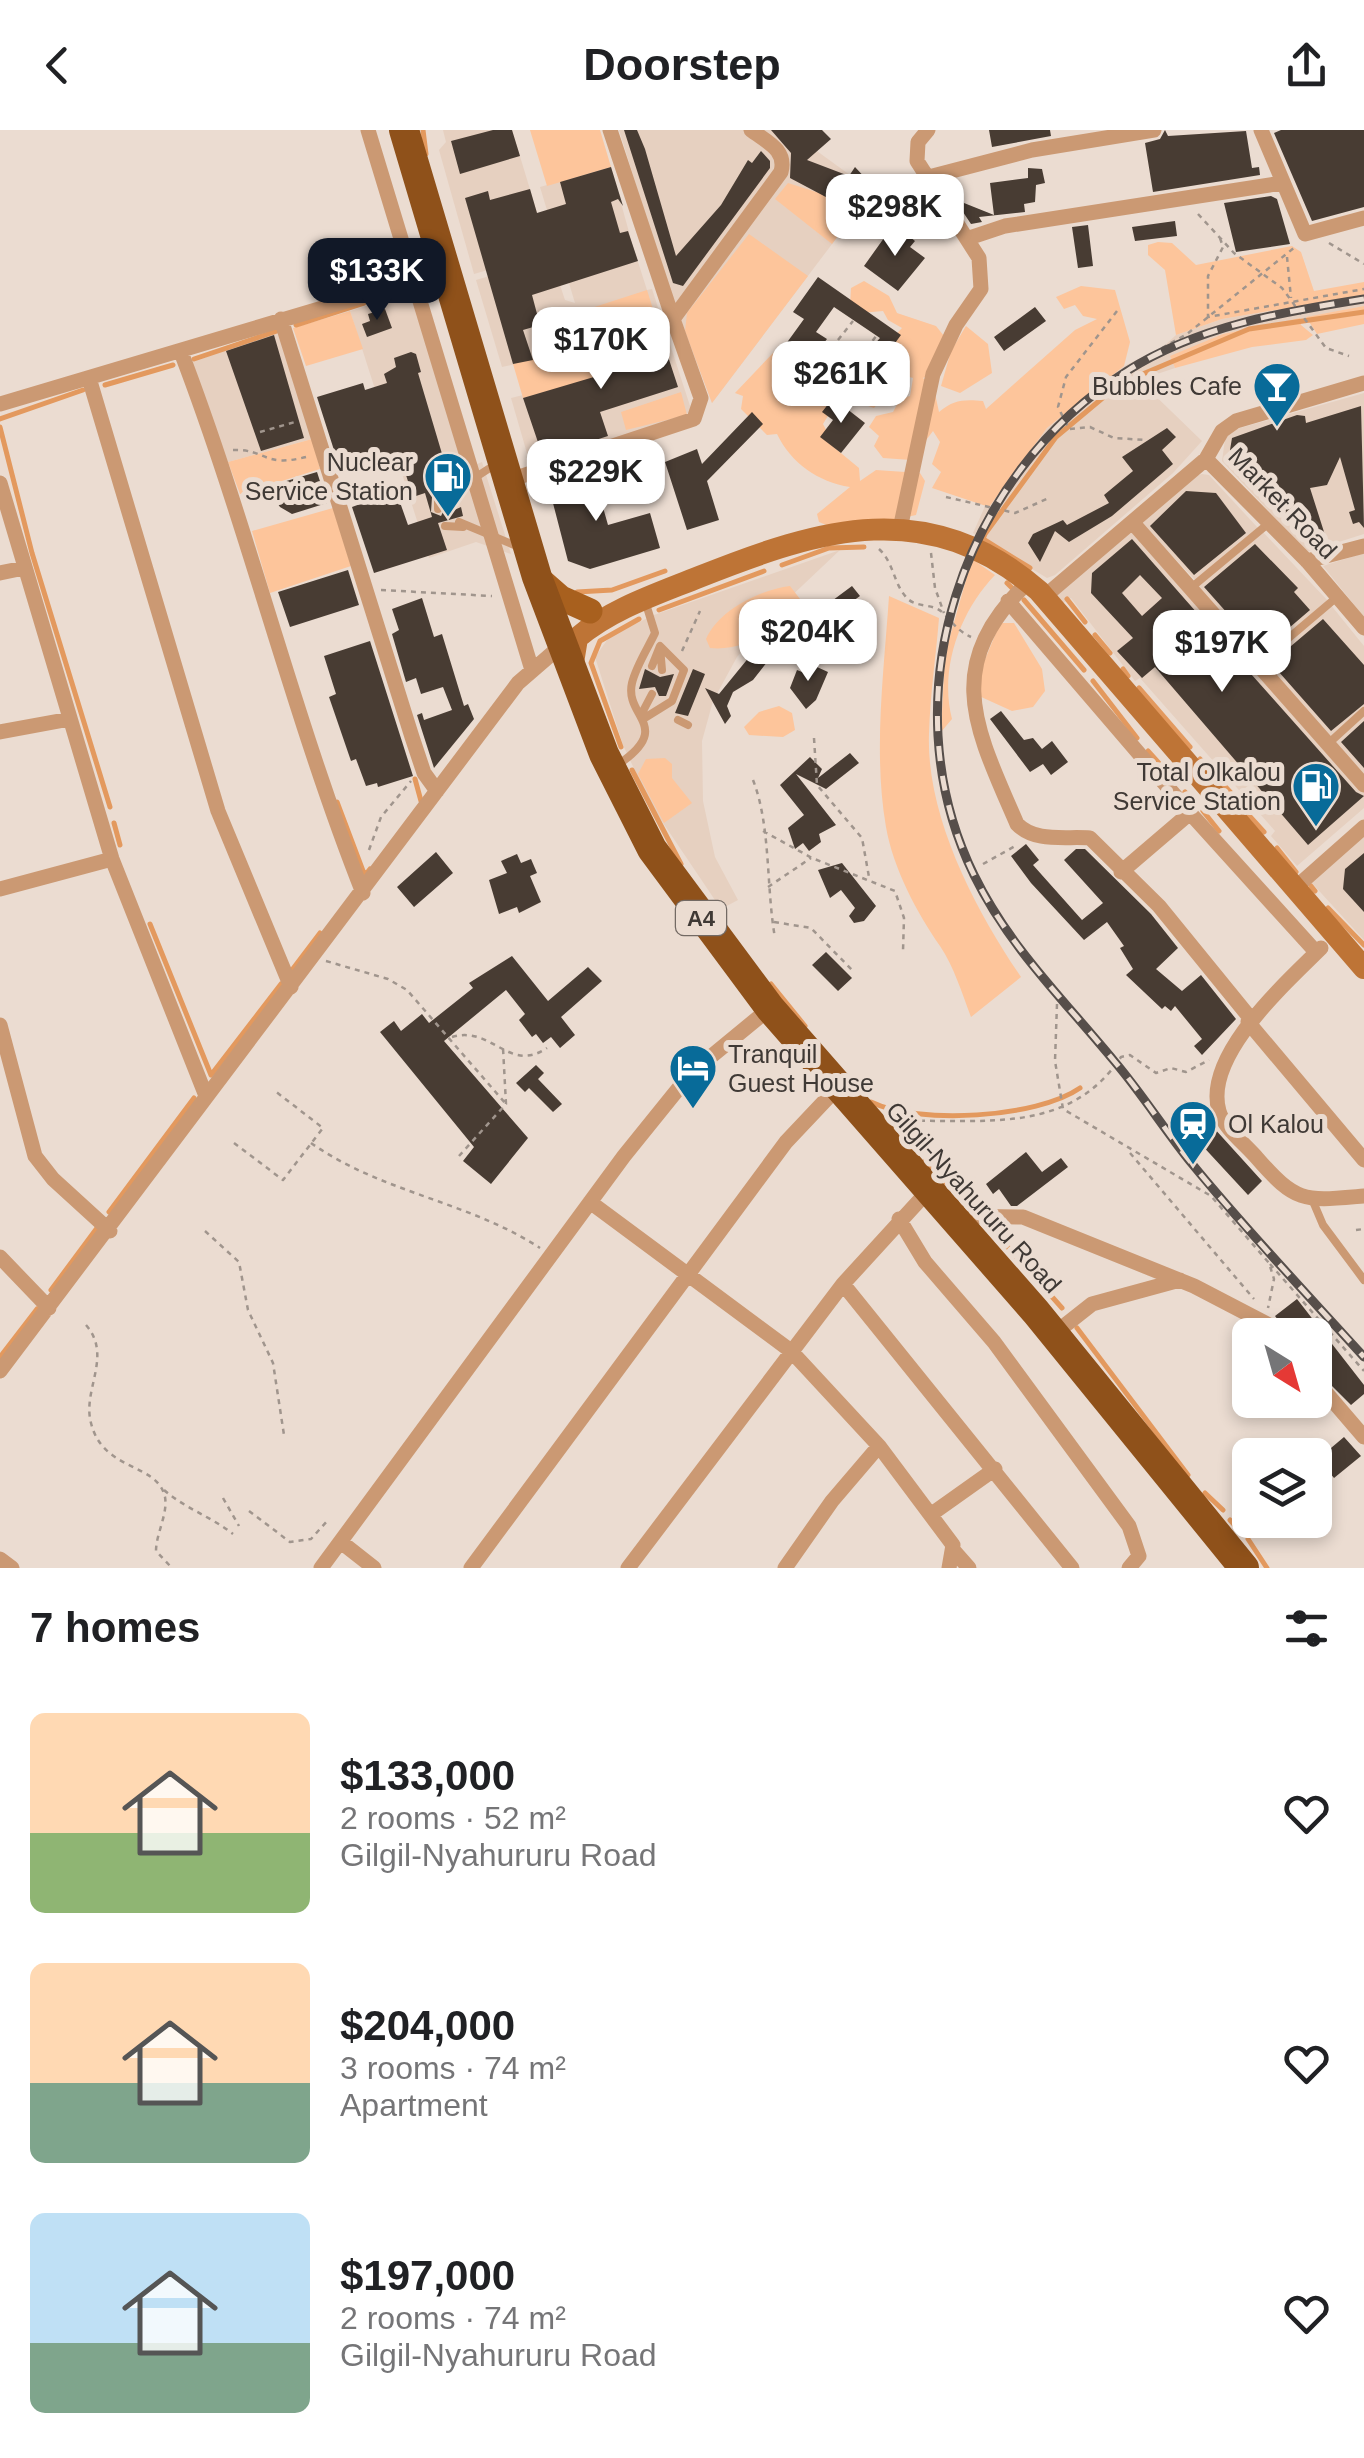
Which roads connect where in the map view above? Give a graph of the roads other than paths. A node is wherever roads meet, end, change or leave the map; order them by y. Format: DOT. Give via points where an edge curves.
graph roads {
  1 [pos="368,130"];
  2 [pos="404,130"];
  3 [pos="610,130"];
  4 [pos="752,130"];
  5 [pos="928,130"];
  6 [pos="1154,130"];
  7 [pos="1261,130"];
  8 [pos="925,178"];
  9 [pos="1282,183"];
  10 [pos="1364,218"];
  11 [pos="969,238"];
  12 [pos="447,271"];
  13 [pos="414,280"];
  14 [pos="672,318"];
  15 [pos="281,320"];
  16 [pos="181,352"];
  17 [pos="89,378"];
  18 [pos="1364,383"];
  19 [pos="0,404"];
  20 [pos="1206,459"];
  21 [pos="507,469"];
  22 [pos="471,478"];
  23 [pos="0,483"];
  24 [pos="456,490"];
  25 [pos="454,504"];
  26 [pos="438,509"];
  27 [pos="1133,522"];
  28 [pos="1269,523"];
  29 [pos="444,526"];
  30 [pos="900,528"];
  31 [pos="489,537"];
  32 [pos="1364,546"];
  33 [pos="1307,561"];
  34 [pos="534,564"];
  35 [pos="24,568"];
  36 [pos="0,573"];
  37 [pos="1191,588"];
  38 [pos="1036,589"];
  39 [pos="1337,596"];
  40 [pos="640,601"];
  41 [pos="1008,601"];
  42 [pos="590,610"];
  43 [pos="1364,628"];
  44 [pos="655,633"];
  45 [pos="660,646"];
  46 [pos="564,647"];
  47 [pos="1259,663"];
  48 [pos="652,666"];
  49 [pos="666,668"];
  50 [pos="532,670"];
  51 [pos="662,698"];
  52 [pos="636,703"];
  53 [pos="1364,711"];
  54 [pos="654,714"];
  55 [pos="642,716"];
  56 [pos="70,719"];
  57 [pos="678,720"];
  58 [pos="688,724"];
  59 [pos="0,732"];
  60 [pos="1328,743"];
  61 [pos="612,769"];
  62 [pos="1364,785"];
  63 [pos="438,792"];
  64 [pos="1190,814"];
  65 [pos="1364,827"];
  66 [pos="112,858"];
  67 [pos="1121,872"];
  68 [pos="1294,888"];
  69 [pos="0,889"];
  70 [pos="363,892"];
  71 [pos="1334,934"];
  72 [pos="1316,952"];
  73 [pos="1364,968"];
  74 [pos="291,987"];
  75 [pos="770,1008"];
  76 [pos="1250,1020"];
  77 [pos="0,1025"];
  78 [pos="837,1088"];
  79 [pos="206,1096"];
  80 [pos="1364,1160"];
  81 [pos="928,1191"];
  82 [pos="1364,1196"];
  83 [pos="1312,1199"];
  84 [pos="590,1202"];
  85 [pos="953,1216"];
  86 [pos="899,1219"];
  87 [pos="110,1231"];
  88 [pos="0,1257"];
  89 [pos="687,1272"];
  90 [pos="1180,1280"];
  91 [pos="1364,1280"];
  92 [pos="844,1284"];
  93 [pos="50,1308"];
  94 [pos="1254,1318"];
  95 [pos="1054,1334"];
  96 [pos="791,1351"];
  97 [pos="0,1370"];
  98 [pos="1332,1400"];
  99 [pos="1364,1437"];
  100 [pos="879,1446"];
  101 [pos="995,1469"];
  102 [pos="932,1513"];
  103 [pos="341,1542"];
  104 [pos="954,1551"];
  105 [pos="0,1558"];
  106 [pos="12,1568"];
  107 [pos="321,1568"];
  108 [pos="374,1568"];
  109 [pos="471,1568"];
  110 [pos="628,1568"];
  111 [pos="785,1568"];
  112 [pos="949,1568"];
  113 [pos="969,1568"];
  114 [pos="1072,1568"];
  115 [pos="1129,1568"];
  116 [pos="1244,1568"];
  1 -- 13 [label="street"];
  2 -- 12 [label="highway, Gilgil-Nyahururu Road / A4"];
  3 -- 14 [label="street"];
  4 -- 14 [label="street" via="777,149 781,172"];
  5 -- 8 [label="street" via="915,154"];
  6 -- 8 [label="street" via="1032,150"];
  7 -- 9 [label="street"];
  8 -- 11 [label="street"];
  9 -- 10 [label="street" via="1312,232"];
  9 -- 11 [label="street" via="1005,226"];
  11 -- 30 [label="street" via="979,258 981,289 933,374"];
  12 -- 13 [label="street"];
  12 -- 21 [label="highway, Gilgil-Nyahururu Road / A4"];
  13 -- 15 [label="street"];
  13 -- 22 [label="street"];
  14 -- 21 [label="street" via="701,398 694,419"];
  15 -- 16 [label="street"];
  15 -- 63 [label="street" via="422,769"];
  16 -- 17 [label="street"];
  16 -- 70 [label="street"];
  17 -- 19 [label="street"];
  17 -- 74 [label="street" via="218,811"];
  18 -- 20 [label="street" via="1236,421"];
  20 -- 27 [label="street"];
  20 -- 28 [label="street, Market Road"];
  21 -- 22 [label="lane"];
  21 -- 34 [label="highway, Gilgil-Nyahururu Road / A4"];
  22 -- 24 [label="lane"];
  22 -- 31 [label="street"];
  23 -- 35 [label="street"];
  24 -- 25 [label="lane"];
  24 -- 26 [label="lane" via="438,501"];
  27 -- 37 [label="street"];
  27 -- 38 [label="street"];
  28 -- 33 [label="street, Market Road"];
  28 -- 37 [label="lane"];
  29 -- 31 [label="lane" via="461,524"];
  30 -- 38 [label="main road" via="989,553"];
  30 -- 40 [label="main road" via="800,538"];
  31 -- 34 [label="lane"];
  31 -- 50 [label="street"];
  32 -- 33 [label="street"];
  33 -- 39 [label="street, Market Road"];
  34 -- 42 [label="main road" via="561,598"];
  34 -- 46 [label="highway, Gilgil-Nyahururu Road / A4"];
  35 -- 36 [label="street"];
  35 -- 56 [label="street"];
  37 -- 47 [label="street"];
  38 -- 41 [label="street"];
  38 -- 68 [label="main road"];
  39 -- 43 [label="street, Market Road"];
  39 -- 47 [label="lane"];
  40 -- 42 [label="main road"];
  40 -- 44 [label="lane"];
  40 -- 46 [label="main road"];
  41 -- 64 [label="street"];
  41 -- 67 [label="street" via="982,642 973,687 976,719 1017,824 1028,834 1090,838"];
  42 -- 46 [label="main road"];
  44 -- 45 [label="lane"];
  44 -- 52 [label="lane" via="632,683"];
  45 -- 48 [label="lane"];
  45 -- 49 [label="lane"];
  45 -- 54 [label="lane" via="684,670 672,702"];
  46 -- 50 [label="street"];
  46 -- 61 [label="highway, Gilgil-Nyahururu Road / A4"];
  47 -- 60 [label="street"];
  50 -- 63 [label="street"];
  51 -- 54 [label="lane"];
  52 -- 55 [label="lane"];
  52 -- 55 [label="lane" via="647,692"];
  53 -- 60 [label="lane"];
  54 -- 55 [label="lane"];
  55 -- 61 [label="lane" via="642,746"];
  56 -- 59 [label="street"];
  56 -- 66 [label="street"];
  57 -- 58 [label="lane"];
  60 -- 62 [label="street"];
  61 -- 75 [label="highway, Gilgil-Nyahururu Road / A4" via="652,849"];
  63 -- 70 [label="street"];
  64 -- 67 [label="street"];
  64 -- 72 [label="street"];
  65 -- 68 [label="street"];
  66 -- 69 [label="street"];
  66 -- 79 [label="street"];
  67 -- 76 [label="street" via="1159,906"];
  68 -- 71 [label="main road"];
  70 -- 74 [label="street"];
  71 -- 72 [label="street"];
  71 -- 73 [label="main road"];
  72 -- 76 [label="street"];
  74 -- 79 [label="street"];
  75 -- 78 [label="highway, Gilgil-Nyahururu Road / A4"];
  75 -- 84 [label="street" via="691,1074"];
  76 -- 80 [label="street"];
  76 -- 83 [label="street" via="1236,1036 1217,1096 1219,1114 1286,1191"];
  77 -- 87 [label="street" via="35,1156"];
  78 -- 81 [label="highway, Gilgil-Nyahururu Road / A4"];
  78 -- 89 [label="street" via="806,1116"];
  79 -- 87 [label="street"];
  81 -- 85 [label="highway, Gilgil-Nyahururu Road / A4"];
  81 -- 86 [label="street"];
  82 -- 83 [label="street"];
  83 -- 91 [label="lane"];
  84 -- 89 [label="street"];
  84 -- 103 [label="street"];
  85 -- 90 [label="street" via="1023,1217"];
  85 -- 95 [label="highway, Gilgil-Nyahururu Road / A4"];
  86 -- 92 [label="street"];
  86 -- 115 [label="street" via="925,1262 994,1342 1130,1526 1139,1556"];
  87 -- 93 [label="street"];
  88 -- 93 [label="street"];
  89 -- 96 [label="street"];
  89 -- 109 [label="street"];
  90 -- 94 [label="street"];
  90 -- 95 [label="street" via="1092,1304"];
  92 -- 96 [label="street"];
  92 -- 101 [label="street"];
  93 -- 97 [label="street"];
  95 -- 116 [label="highway, Gilgil-Nyahururu Road / A4"];
  96 -- 100 [label="street"];
  96 -- 110 [label="street"];
  98 -- 99 [label="street"];
  100 -- 102 [label="street"];
  100 -- 111 [label="street"];
  101 -- 102 [label="street"];
  101 -- 114 [label="street"];
  102 -- 104 [label="street"];
  103 -- 107 [label="street"];
  103 -- 108 [label="street"];
  104 -- 112 [label="street"];
  104 -- 113 [label="street"];
  105 -- 106 [label="street"];
}
